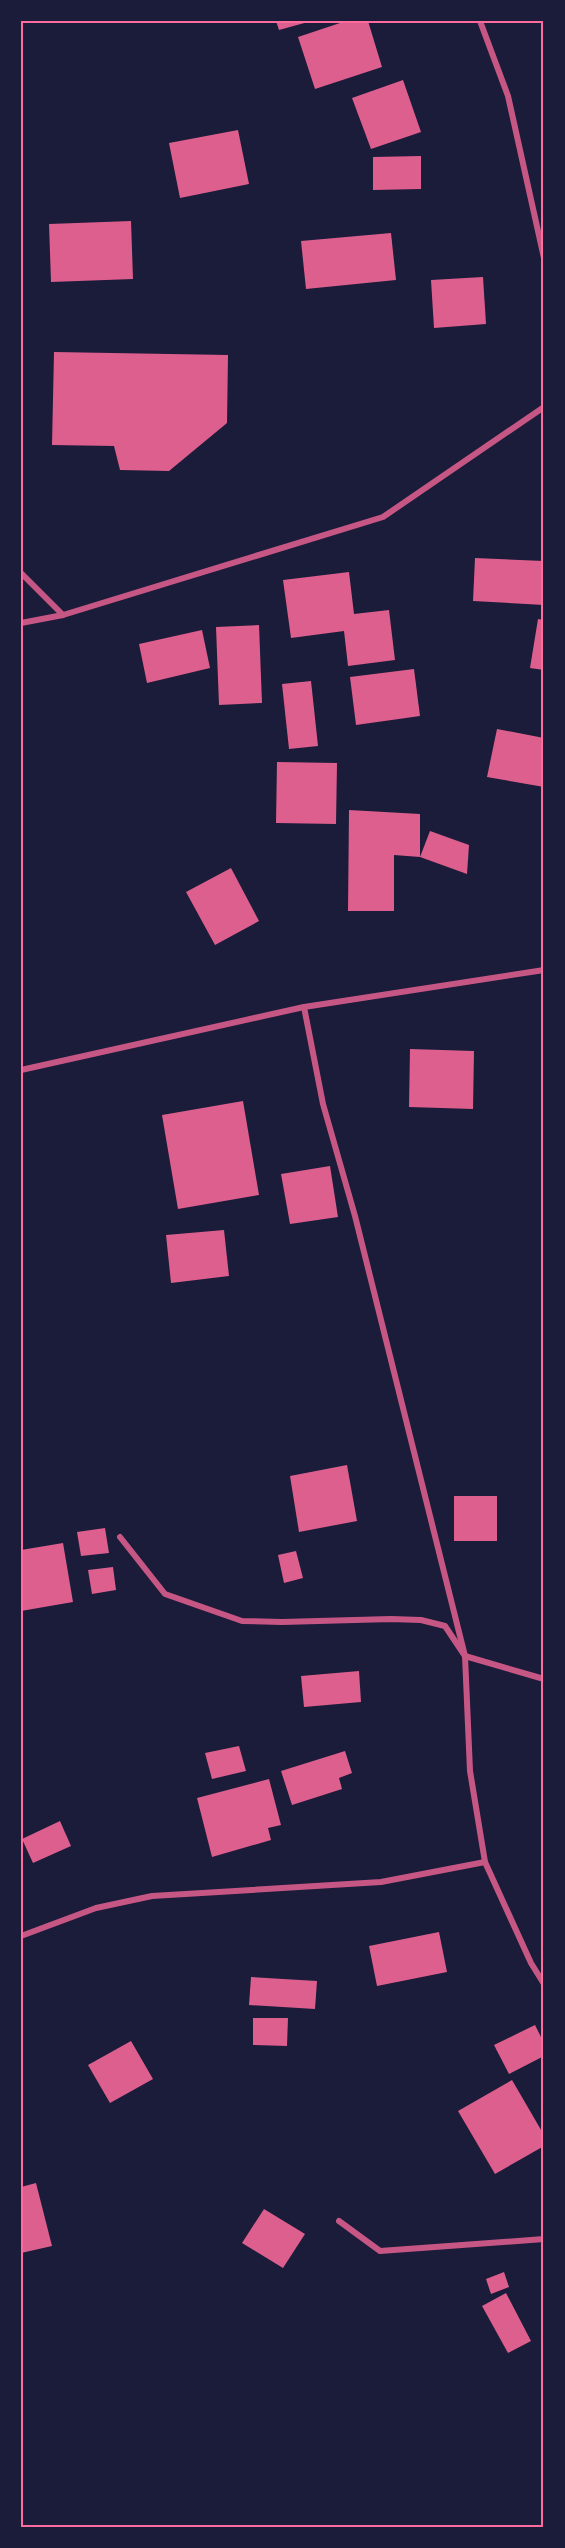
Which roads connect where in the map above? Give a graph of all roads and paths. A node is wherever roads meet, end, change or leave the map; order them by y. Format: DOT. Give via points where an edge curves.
graph roads {
  1 [pos="480,21"];
  2 [pos="544,258"];
  3 [pos="544,407"];
  4 [pos="21,573"];
  5 [pos="63,615"];
  6 [pos="21,623"];
  7 [pos="544,970"];
  8 [pos="304,1007"];
  9 [pos="21,1070"];
  10 [pos="120,1537"];
  11 [pos="465,1656"];
  12 [pos="544,1679"];
  13 [pos="485,1862"];
  14 [pos="21,1936"];
  15 [pos="544,1984"];
  16 [pos="339,2221"];
  17 [pos="544,2239"];
  1 -- 2 [label="street" via="508,96"];
  3 -- 5 [label="street" via="383,517"];
  4 -- 5 [label="street"];
  5 -- 6 [label="street"];
  7 -- 8 [label="street"];
  8 -- 9 [label="street"];
  8 -- 11 [label="street" via="323,1104 355,1216"];
  10 -- 11 [label="street" via="165,1594 242,1621 422,1620 445,1626"];
  11 -- 12 [label="street"];
  11 -- 13 [label="street" via="470,1771"];
  13 -- 14 [label="street" via="381,1882 152,1896 96,1908"];
  13 -- 15 [label="street"];
  16 -- 17 [label="street" via="380,2251"];
}
